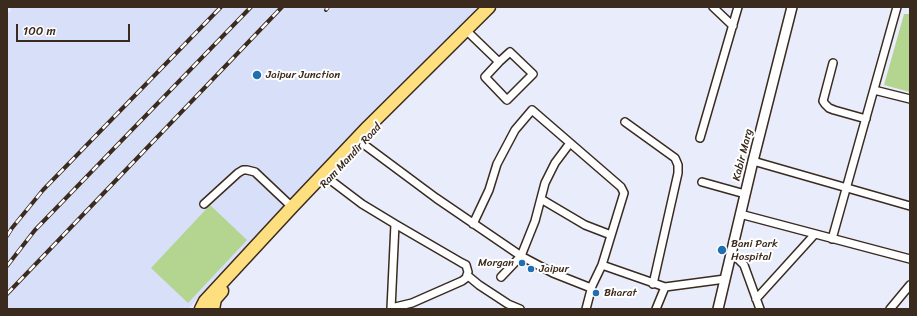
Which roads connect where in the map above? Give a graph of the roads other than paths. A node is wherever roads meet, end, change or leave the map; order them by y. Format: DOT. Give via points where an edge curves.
graph roads {
  1 [pos="489,7"];
  2 [pos="497,7"];
  3 [pos="712,7"];
  4 [pos="738,7"];
  5 [pos="792,7"];
  6 [pos="897,7"];
  7 [pos="733,26"];
  8 [pos="470,34"];
  9 [pos="499,62"];
  10 [pos="833,63"];
  11 [pos="874,90"];
  12 [pos="910,99"];
  13 [pos="866,119"];
  14 [pos="625,122"];
  15 [pos="700,138"];
  16 [pos="362,143"];
  17 [pos="570,143"];
  18 [pos="753,161"];
  19 [pos="329,179"];
  20 [pos="702,182"];
  21 [pos="847,188"];
  22 [pos="745,194"];
  23 [pos="541,198"];
  24 [pos="204,204"];
  25 [pos="910,206"];
  26 [pos="292,207"];
  27 [pos="740,214"];
  28 [pos="395,224"];
  29 [pos="473,224"];
  30 [pos="815,234"];
  31 [pos="611,235"];
  32 [pos="832,239"];
  33 [pos="521,256"];
  34 [pos="731,256"];
  35 [pos="910,259"];
  36 [pos="602,265"];
  37 [pos="467,275"];
  38 [pos="501,277"];
  39 [pos="725,279"];
  40 [pos="653,284"];
  41 [pos="910,285"];
  42 [pos="592,286"];
  43 [pos="665,287"];
  44 [pos="756,299"];
  45 [pos="201,309"];
  46 [pos="212,309"];
  47 [pos="391,309"];
  48 [pos="520,309"];
  49 [pos="586,309"];
  50 [pos="656,309"];
  51 [pos="718,309"];
  52 [pos="760,309"];
  53 [pos="890,309"];
  1 -- 26 [label="main road, Ram Mandir Road"];
  2 -- 8 [label="main road, Ram Mandir Road"];
  3 -- 7 [label="street"];
  4 -- 7 [label="street"];
  5 -- 18 [label="street, Kabir Marg"];
  6 -- 11 [label="street"];
  7 -- 15 [label="street"];
  8 -- 9 [label="street"];
  8 -- 16 [label="main road, Ram Mandir Road"];
  9 -- 9 [label="street" via="510,52 533,74 507,100 485,77"];
  10 -- 13 [label="street" via="823,101 829,108"];
  11 -- 12 [label="street"];
  11 -- 13 [label="street"];
  13 -- 21 [label="street"];
  14 -- 40 [label="street" via="675,158 678,165"];
  16 -- 19 [label="main road, Ram Mandir Road"];
  16 -- 29 [label="street"];
  17 -- 23 [label="street" via="555,163"];
  17 -- 29 [label="street" via="532,110 516,130 497,164 489,190"];
  17 -- 31 [label="street" via="621,187 624,193"];
  18 -- 21 [label="street"];
  18 -- 22 [label="street, Kabir Marg"];
  19 -- 28 [label="street" via="362,204"];
  19 -- 46 [label="main road, Ram Mandir Road" via="214,299"];
  20 -- 22 [label="street"];
  21 -- 25 [label="street"];
  21 -- 32 [label="street"];
  22 -- 27 [label="street, Kabir Marg"];
  23 -- 31 [label="street" via="585,225"];
  23 -- 33 [label="street"];
  24 -- 26 [label="street" via="238,173 247,170 255,172"];
  26 -- 45 [label="main road, Ram Mandir Road" via="205,301"];
  27 -- 30 [label="street"];
  27 -- 34 [label="street, Kabir Marg"];
  28 -- 37 [label="street" via="462,263 467,268"];
  28 -- 47 [label="street"];
  29 -- 33 [label="street"];
  30 -- 32 [label="street"];
  30 -- 44 [label="street"];
  31 -- 36 [label="street"];
  32 -- 35 [label="street"];
  33 -- 38 [label="street"];
  33 -- 42 [label="street" via="553,273 591,288"];
  34 -- 39 [label="street, Kabir Marg"];
  34 -- 44 [label="street" via="744,265"];
  36 -- 40 [label="street"];
  36 -- 42 [label="street"];
  37 -- 47 [label="street" via="462,281 412,304"];
  37 -- 48 [label="street" via="508,304"];
  39 -- 43 [label="street"];
  39 -- 51 [label="street, Kabir Marg"];
  40 -- 43 [label="street"];
  41 -- 53 [label="street"];
  42 -- 49 [label="street"];
  43 -- 50 [label="street"];
  44 -- 52 [label="street"];
}
